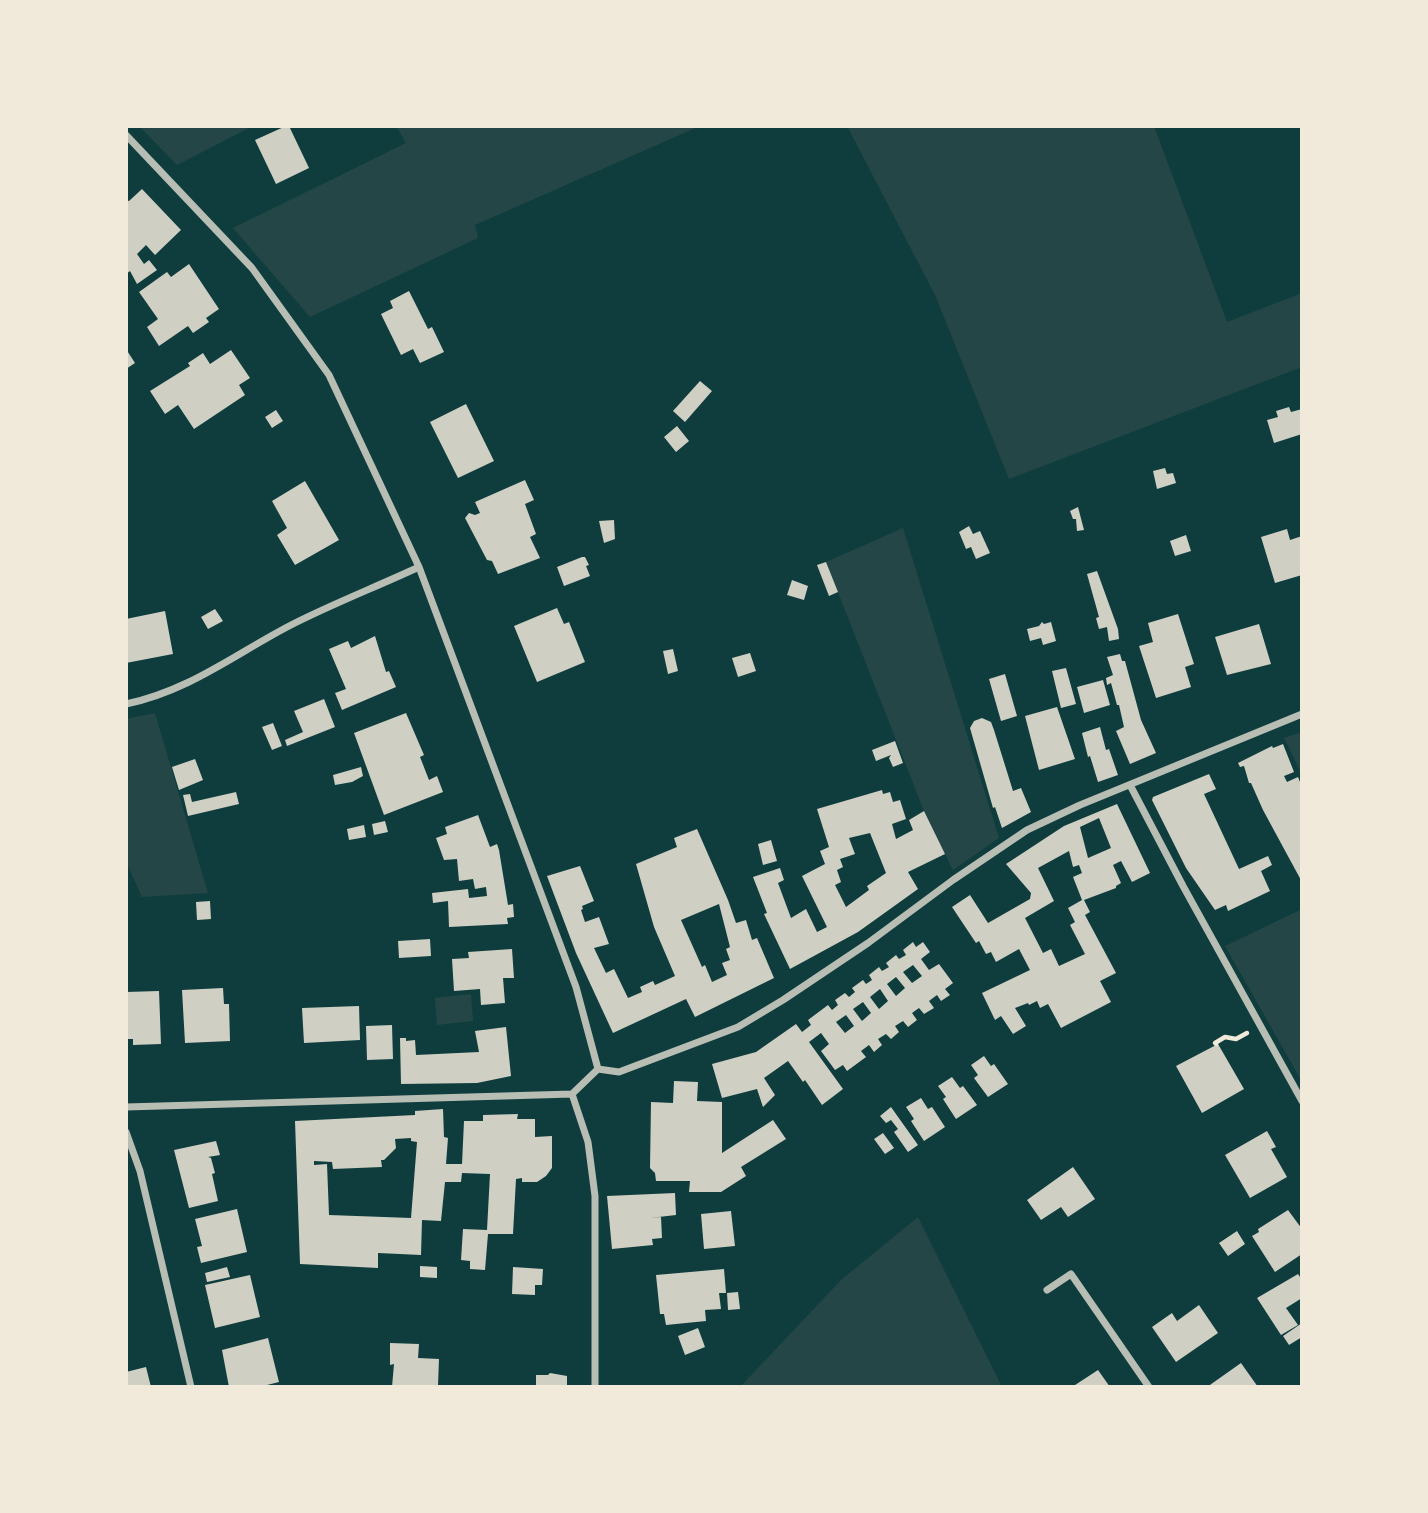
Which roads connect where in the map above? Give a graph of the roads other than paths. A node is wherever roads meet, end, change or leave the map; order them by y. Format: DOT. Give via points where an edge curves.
graph roads {
  1 [pos="126,135"];
  2 [pos="419,568"];
  3 [pos="126,704"];
  4 [pos="1302,714"];
  5 [pos="1130,785"];
  6 [pos="598,1069"];
  7 [pos="572,1094"];
  8 [pos="1302,1101"];
  9 [pos="126,1107"];
  10 [pos="126,1132"];
  11 [pos="1047,1290"];
  12 [pos="191,1387"];
  13 [pos="595,1387"];
  14 [pos="1149,1387"];
  1 -- 2 [label="street" via="252,268 329,375"];
  2 -- 3 [label="street" via="291,625 186,685"];
  2 -- 6 [label="street" via="576,987"];
  4 -- 5 [label="street"];
  5 -- 6 [label="street" via="1027,830 738,1027 619,1072"];
  5 -- 8 [label="street"];
  6 -- 7 [label="street"];
  7 -- 9 [label="street"];
  7 -- 13 [label="street" via="587,1142 595,1196"];
  10 -- 12 [label="street" via="140,1171"];
  11 -- 14 [label="street" via="1071,1274"];
}
